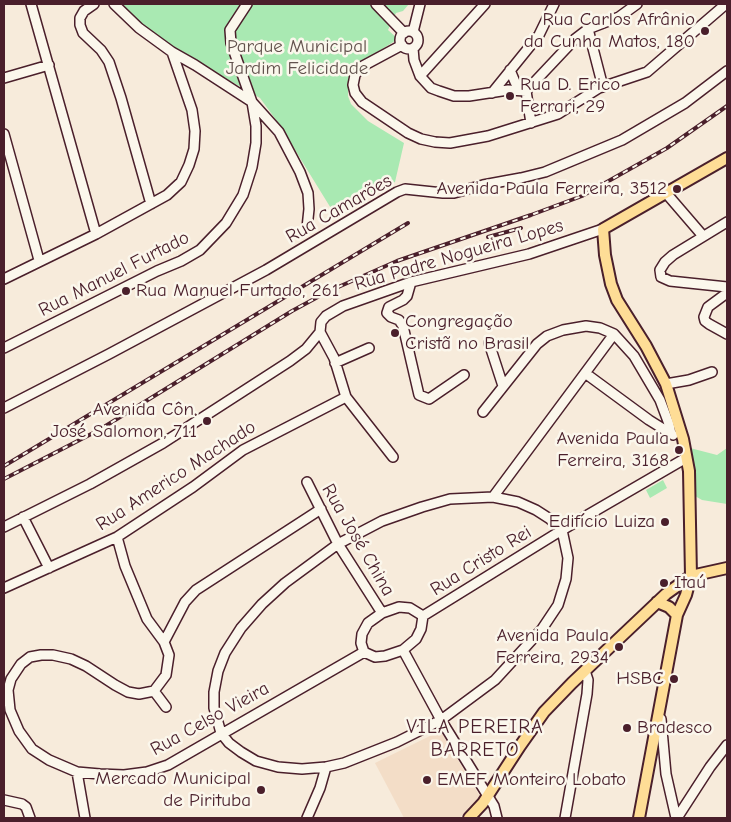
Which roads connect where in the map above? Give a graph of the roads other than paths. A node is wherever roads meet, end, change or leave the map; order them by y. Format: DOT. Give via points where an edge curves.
graph roads {
  1 [pos="31,4"];
  2 [pos="94,4"];
  3 [pos="114,4"];
  4 [pos="247,4"];
  5 [pos="376,4"];
  6 [pos="420,4"];
  7 [pos="485,4"];
  8 [pos="554,4"];
  9 [pos="637,4"];
  10 [pos="726,4"];
  11 [pos="588,29"];
  12 [pos="409,33"];
  13 [pos="402,45"];
  14 [pos="414,48"];
  15 [pos="172,52"];
  16 [pos="49,65"];
  17 [pos="510,70"];
  18 [pos="727,71"];
  19 [pos="420,76"];
  20 [pos="4,78"];
  21 [pos="602,87"];
  22 [pos="524,91"];
  23 [pos="492,93"];
  24 [pos="252,102"];
  25 [pos="531,124"];
  26 [pos="4,134"];
  27 [pos="727,158"];
  28 [pos="666,193"];
  29 [pos="151,204"];
  30 [pos="727,222"];
  31 [pos="307,228"];
  32 [pos="603,229"];
  33 [pos="96,234"];
  34 [pos="703,236"];
  35 [pos="39,260"];
  36 [pos="4,279"];
  37 [pos="411,282"];
  38 [pos="727,287"];
  39 [pos="727,293"];
  40 [pos="320,332"];
  41 [pos="614,334"];
  42 [pos="727,334"];
  43 [pos="489,343"];
  44 [pos="4,348"];
  45 [pos="368,348"];
  46 [pos="336,363"];
  47 [pos="712,372"];
  48 [pos="585,373"];
  49 [pos="464,375"];
  50 [pos="666,384"];
  51 [pos="503,386"];
  52 [pos="346,396"];
  53 [pos="4,408"];
  54 [pos="482,412"];
  55 [pos="671,434"];
  56 [pos="683,439"];
  57 [pos="393,457"];
  58 [pos="686,458"];
  59 [pos="306,482"];
  60 [pos="493,497"];
  61 [pos="321,509"];
  62 [pos="23,517"];
  63 [pos="4,526"];
  64 [pos="562,530"];
  65 [pos="117,537"];
  66 [pos="338,544"];
  67 [pos="49,568"];
  68 [pos="727,568"];
  69 [pos="691,576"];
  70 [pos="679,585"];
  71 [pos="4,588"];
  72 [pos="657,602"];
  73 [pos="382,613"];
  74 [pos="423,616"];
  75 [pos="677,616"];
  76 [pos="164,642"];
  77 [pos="403,650"];
  78 [pos="364,652"];
  79 [pos="585,671"];
  80 [pos="154,690"];
  81 [pos="660,704"];
  82 [pos="166,707"];
  83 [pos="441,720"];
  84 [pos="221,733"];
  85 [pos="727,746"];
  86 [pos="326,767"];
  87 [pos="77,772"];
  88 [pos="488,796"];
  89 [pos="4,800"];
  90 [pos="4,809"];
  91 [pos="30,818"];
  92 [pos="85,818"];
  93 [pos="307,818"];
  94 [pos="470,818"];
  95 [pos="497,818"];
  96 [pos="565,818"];
  97 [pos="639,818"];
  98 [pos="677,818"];
  1 -- 16 [label="street"];
  2 -- 29 [label="street" via="84,11 80,26 82,33 101,50 108,62"];
  3 -- 15 [label="street"];
  4 -- 24 [label="street" via="230,30 230,37"];
  5 -- 12 [label="street"];
  6 -- 12 [label="street"];
  7 -- 19 [label="street"];
  8 -- 17 [label="street" via="539,35"];
  9 -- 11 [label="street" via="619,17"];
  10 -- 21 [label="street" via="647,72"];
  11 -- 21 [label="street"];
  11 -- 22 [label="street" via="574,39"];
  12 -- 13 [label="street" via="401,40"];
  12 -- 14 [label="street" via="418,39"];
  13 -- 14 [label="street" via="406,49"];
  13 -- 25 [label="street" via="361,67 353,85 362,102 408,133 421,139 450,143"];
  14 -- 19 [label="street" via="414,60"];
  15 -- 24 [label="street"];
  15 -- 29 [label="street" via="192,110 194,149 181,182 168,195"];
  16 -- 20 [label="street"];
  16 -- 33 [label="street"];
  17 -- 22 [label="street"];
  17 -- 23 [label="street"];
  18 -- 53 [label="street, Rua Camarões" via="685,103 622,140 545,172 454,193 405,189 397,192 266,270"];
  19 -- 23 [label="street" via="431,88 454,96"];
  21 -- 25 [label="street" via="558,114"];
  22 -- 23 [label="street"];
  22 -- 25 [label="street"];
  24 -- 31 [label="street" via="278,132 300,172 308,193"];
  24 -- 44 [label="street, Rua Manuel Furtado" via="256,143 243,195 226,223 200,250"];
  26 -- 35 [label="street"];
  27 -- 28 [label="main road"];
  28 -- 32 [label="main road"];
  28 -- 34 [label="street"];
  29 -- 33 [label="street"];
  30 -- 34 [label="street"];
  32 -- 37 [label="street, Rua Padre Nogueira Lopes" via="529,254"];
  32 -- 50 [label="main road" via="605,255 617,300"];
  33 -- 35 [label="street"];
  34 -- 38 [label="street" via="673,255 661,267 660,275 670,281"];
  35 -- 36 [label="street"];
  37 -- 40 [label="street, Rua Padre Nogueira Lopes" via="343,306 326,316 321,322"];
  37 -- 49 [label="street" via="407,296 389,307 387,314 403,326 420,395 429,399"];
  39 -- 42 [label="street" via="708,307 704,317 709,324"];
  40 -- 46 [label="street"];
  40 -- 62 [label="street, Rua Padre Nogueira Lopes" via="290,361 163,444"];
  41 -- 48 [label="street"];
  41 -- 51 [label="street" via="586,326 547,336 529,351"];
  41 -- 55 [label="street" via="634,356 660,400"];
  43 -- 51 [label="street"];
  45 -- 46 [label="street"];
  46 -- 52 [label="street"];
  47 -- 50 [label="street"];
  48 -- 55 [label="street"];
  48 -- 60 [label="street"];
  50 -- 56 [label="main road"];
  51 -- 54 [label="street"];
  52 -- 57 [label="street"];
  52 -- 65 [label="street, Rua Americo Machado" via="243,450"];
  55 -- 56 [label="street"];
  56 -- 58 [label="main road"];
  58 -- 64 [label="street, Rua Cristo Rei"];
  58 -- 69 [label="main road"];
  59 -- 61 [label="street, Rua José China"];
  60 -- 64 [label="street" via="536,510"];
  60 -- 66 [label="street" via="450,499 422,507 382,521"];
  61 -- 66 [label="street, Rua José China"];
  61 -- 76 [label="street" via="196,590 185,602"];
  62 -- 63 [label="street, Rua Padre Nogueira Lopes"];
  62 -- 67 [label="street"];
  64 -- 74 [label="street, Rua Cristo Rei"];
  64 -- 83 [label="street" via="568,558 566,579 553,613 495,680"];
  65 -- 67 [label="street, Rua Americo Machado"];
  65 -- 76 [label="street" via="124,566 147,619"];
  66 -- 73 [label="street, Rua José China"];
  66 -- 84 [label="street" via="262,604 225,653 214,692 214,708"];
  67 -- 71 [label="street, Rua Americo Machado"];
  68 -- 69 [label="main road"];
  69 -- 70 [label="main road"];
  69 -- 75 [label="main road"];
  70 -- 72 [label="main road"];
  70 -- 75 [label="main road"];
  72 -- 75 [label="main road" via="670,606"];
  72 -- 79 [label="main road"];
  73 -- 74 [label="street" via="399,607 410,608"];
  73 -- 78 [label="street" via="368,623 362,634"];
  74 -- 77 [label="street" via="416,639"];
  75 -- 81 [label="main road"];
  76 -- 80 [label="street" via="169,664 166,675"];
  77 -- 78 [label="street" via="375,657"];
  77 -- 83 [label="street"];
  78 -- 84 [label="street, Rua Celso Vieira"];
  79 -- 88 [label="main road" via="544,712"];
  79 -- 96 [label="street" via="587,694"];
  80 -- 82 [label="street"];
  80 -- 87 [label="street, Rua Celso Vieira" via="139,694 128,692 86,666 53,655 30,657 21,664 8,690 10,710 19,731 32,749"];
  81 -- 97 [label="main road"];
  81 -- 98 [label="street" via="666,774"];
  83 -- 86 [label="street" via="397,742"];
  83 -- 88 [label="street"];
  84 -- 86 [label="street" via="241,752 270,765 302,769"];
  84 -- 87 [label="street, Rua Celso Vieira" via="168,766 147,772 124,775"];
  85 -- 98 [label="street"];
  86 -- 93 [label="street"];
  87 -- 92 [label="street"];
  88 -- 94 [label="main road"];
  88 -- 95 [label="street"];
  89 -- 90 [label="street"];
  89 -- 91 [label="street" via="22,804"];
}
